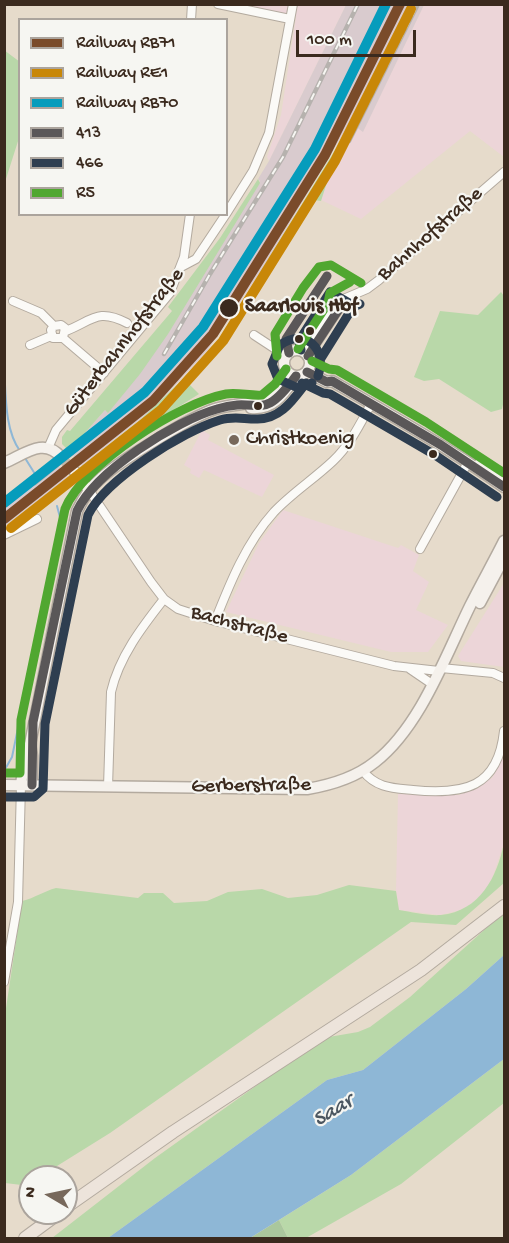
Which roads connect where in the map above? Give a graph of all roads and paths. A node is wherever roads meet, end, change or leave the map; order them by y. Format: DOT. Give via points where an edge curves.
graph roads {
  1 [pos="218,4"];
  2 [pos="293,4"];
  3 [pos="290,19"];
  4 [pos="504,172"];
  5 [pos="228,211"];
  6 [pos="190,216"];
  7 [pos="225,216"];
  8 [pos="181,267"];
  9 [pos="13,301"];
  10 [pos="127,323"];
  11 [pos="54,326"];
  12 [pos="64,334"];
  13 [pos="254,335"];
  14 [pos="51,336"];
  15 [pos="30,345"];
  16 [pos="286,356"];
  17 [pos="302,365"];
  18 [pos="104,373"];
  19 [pos="371,404"];
  20 [pos="49,446"];
  21 [pos="62,457"];
  22 [pos="464,460"];
  23 [pos="4,463"];
  24 [pos="75,472"];
  25 [pos="504,475"];
  26 [pos="504,487"];
  27 [pos="89,490"];
  28 [pos="37,519"];
  29 [pos="4,535"];
  30 [pos="504,541"];
  31 [pos="420,549"];
  32 [pos="504,558"];
  33 [pos="504,565"];
  34 [pos="496,573"];
  35 [pos="164,599"];
  36 [pos="215,621"];
  37 [pos="464,622"];
  38 [pos="410,669"];
  39 [pos="440,669"];
  40 [pos="504,678"];
  41 [pos="432,684"];
  42 [pos="504,731"];
  43 [pos="363,771"];
  44 [pos="4,785"];
  45 [pos="27,785"];
  46 [pos="108,787"];
  47 [pos="504,906"];
  48 [pos="4,982"];
  49 [pos="78,1199"];
  50 [pos="43,1225"];
  51 [pos="25,1239"];
  1 -- 3 [label="street"];
  2 -- 3 [label="street, Güterbahnhofstraße"];
  3 -- 5 [label="street, Güterbahnhofstraße" via="269,133 253,171"];
  4 -- 17 [label="street, Bahnhofstraße" via="379,280 340,300 340,308"];
  6 -- 8 [label="street"];
  7 -- 8 [label="street, Güterbahnhofstraße" via="196,259"];
  8 -- 18 [label="street, Güterbahnhofstraße" via="170,293"];
  9 -- 11 [label="street" via="41,313"];
  10 -- 12 [label="street" via="98,315"];
  11 -- 12 [label="street" via="61,325"];
  11 -- 14 [label="street"];
  12 -- 14 [label="street" via="57,340"];
  12 -- 18 [label="street"];
  13 -- 16 [label="street"];
  14 -- 15 [label="street"];
  16 -- 17 [label="street" via="292,351"];
  16 -- 17 [label="street" via="284,364"];
  17 -- 19 [label="street"];
  17 -- 27 [label="street" via="266,399 215,409 114,468"];
  18 -- 20 [label="street, Güterbahnhofstraße" via="56,430"];
  19 -- 22 [label="street"];
  19 -- 36 [label="street" via="335,459 273,514 257,535 228,587"];
  20 -- 21 [label="street"];
  20 -- 23 [label="street"];
  22 -- 25 [label="street" via="470,457"];
  22 -- 26 [label="street"];
  22 -- 31 [label="street"];
  24 -- 27 [label="street"];
  27 -- 35 [label="street, Bachstraße"];
  27 -- 45 [label="street" via="77,511 25,754"];
  28 -- 29 [label="street"];
  30 -- 37 [label="street"];
  32 -- 34 [label="street"];
  33 -- 34 [label="street"];
  34 -- 37 [label="street" via="475,612"];
  35 -- 36 [label="street, Bachstraße" via="178,609"];
  35 -- 46 [label="street" via="132,644 114,679"];
  36 -- 38 [label="street, Bachstraße"];
  37 -- 39 [label="street, Gerberstraße"];
  38 -- 39 [label="street, Bachstraße"];
  38 -- 41 [label="street, Bachstraße"];
  39 -- 40 [label="street, Bachstraße" via="493,673"];
  39 -- 41 [label="street, Gerberstraße"];
  41 -- 43 [label="street, Gerberstraße" via="398,740"];
  42 -- 43 [label="street" via="500,758 490,772 472,785 456,790 384,786 373,782"];
  43 -- 46 [label="street, Gerberstraße" via="307,789"];
  44 -- 45 [label="street, Gerberstraße"];
  45 -- 46 [label="street, Gerberstraße"];
  45 -- 48 [label="street" via="18,902"];
  47 -- 49 [label="main road" via="445,954 173,1132"];
  50 -- 51 [label="main road"];
}
